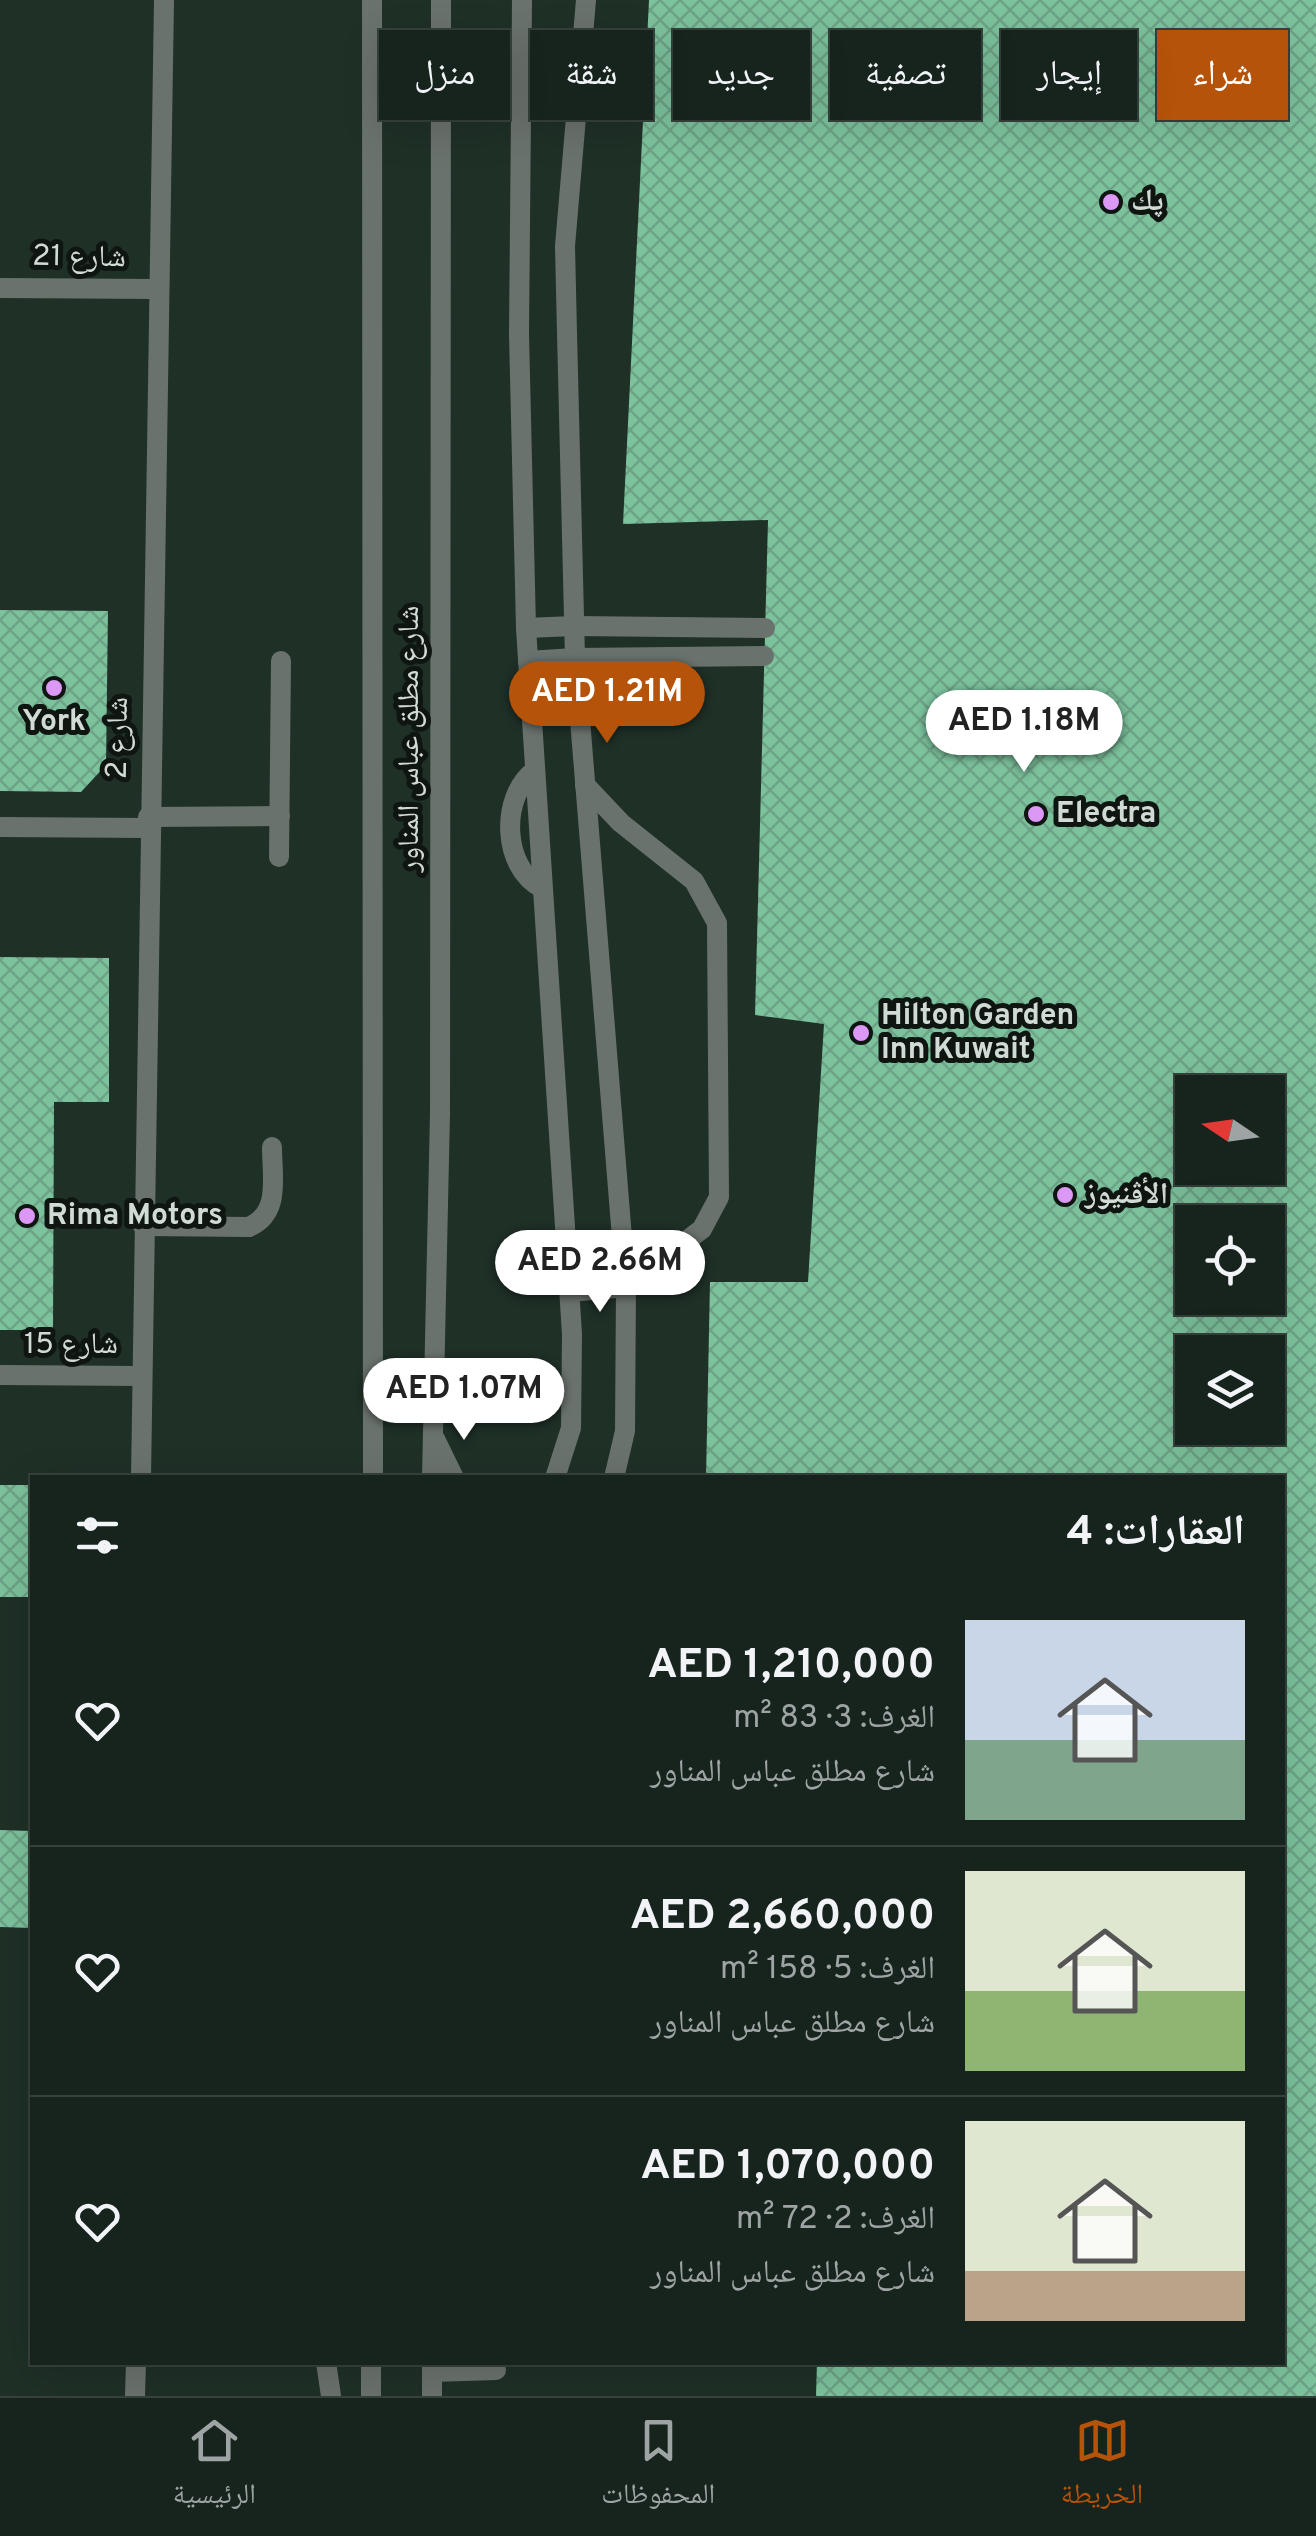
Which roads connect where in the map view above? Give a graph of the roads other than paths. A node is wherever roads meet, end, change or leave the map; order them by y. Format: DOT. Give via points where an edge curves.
graph roads {
  1 [pos="164,0"];
  2 [pos="372,0"];
  3 [pos="442,0"];
  4 [pos="522,0"];
  5 [pos="586,0"];
  6 [pos="0,288"];
  7 [pos="157,289"];
  8 [pos="574,626"];
  9 [pos="526,628"];
  10 [pos="765,628"];
  11 [pos="764,656"];
  12 [pos="575,658"];
  13 [pos="281,661"];
  14 [pos="528,661"];
  15 [pos="586,784"];
  16 [pos="280,816"];
  17 [pos="148,822"];
  18 [pos="0,827"];
  19 [pos="279,857"];
  20 [pos="272,1147"];
  21 [pos="143,1226"];
  22 [pos="626,1288"];
  23 [pos="569,1292"];
  24 [pos="0,1375"];
  25 [pos="141,1376"];
  26 [pos="430,1431"];
  27 [pos="141,1475"];
  28 [pos="373,1475"];
  29 [pos="432,1475"];
  30 [pos="452,1475"];
  31 [pos="556,1475"];
  32 [pos="615,1475"];
  33 [pos="136,2365"];
  34 [pos="326,2365"];
  35 [pos="371,2365"];
  36 [pos="432,2367"];
  37 [pos="496,2370"];
  38 [pos="136,2396"];
  39 [pos="331,2396"];
  40 [pos="371,2396"];
  41 [pos="432,2396"];
  1 -- 7 [label="street, شارع 2"];
  2 -- 28 [label="street, شارع مطلق عباس المناور"];
  3 -- 26 [label="street, شارع مطلق عباس المناور" via="440,1113"];
  4 -- 9 [label="street"];
  5 -- 8 [label="street" via="565,246"];
  6 -- 7 [label="street, شارع 21"];
  7 -- 17 [label="street, شارع 2"];
  8 -- 9 [label="street"];
  8 -- 10 [label="street"];
  8 -- 12 [label="street"];
  9 -- 14 [label="street"];
  11 -- 12 [label="street"];
  12 -- 14 [label="street"];
  12 -- 15 [label="street"];
  13 -- 16 [label="street"];
  14 -- 23 [label="street"];
  15 -- 22 [label="street"];
  15 -- 22 [label="street" via="621,823 694,881 716,923 718,1198 702,1229"];
  16 -- 17 [label="street"];
  16 -- 19 [label="street"];
  17 -- 18 [label="street"];
  17 -- 21 [label="street, شارع 2"];
  20 -- 21 [label="street" via="271,1212 264,1220 249,1226"];
  21 -- 25 [label="street, شارع 2"];
  22 -- 23 [label="street"];
  22 -- 32 [label="street" via="625,1431"];
  23 -- 31 [label="street" via="571,1428"];
  24 -- 25 [label="street, شارع 15"];
  25 -- 27 [label="street, شارع 2"];
  26 -- 29 [label="street, شارع مطلق عباس المناور"];
  26 -- 30 [label="street"];
  33 -- 38 [label="street"];
  34 -- 39 [label="street"];
  35 -- 40 [label="street"];
  36 -- 37 [label="street"];
  36 -- 41 [label="street"];
}
